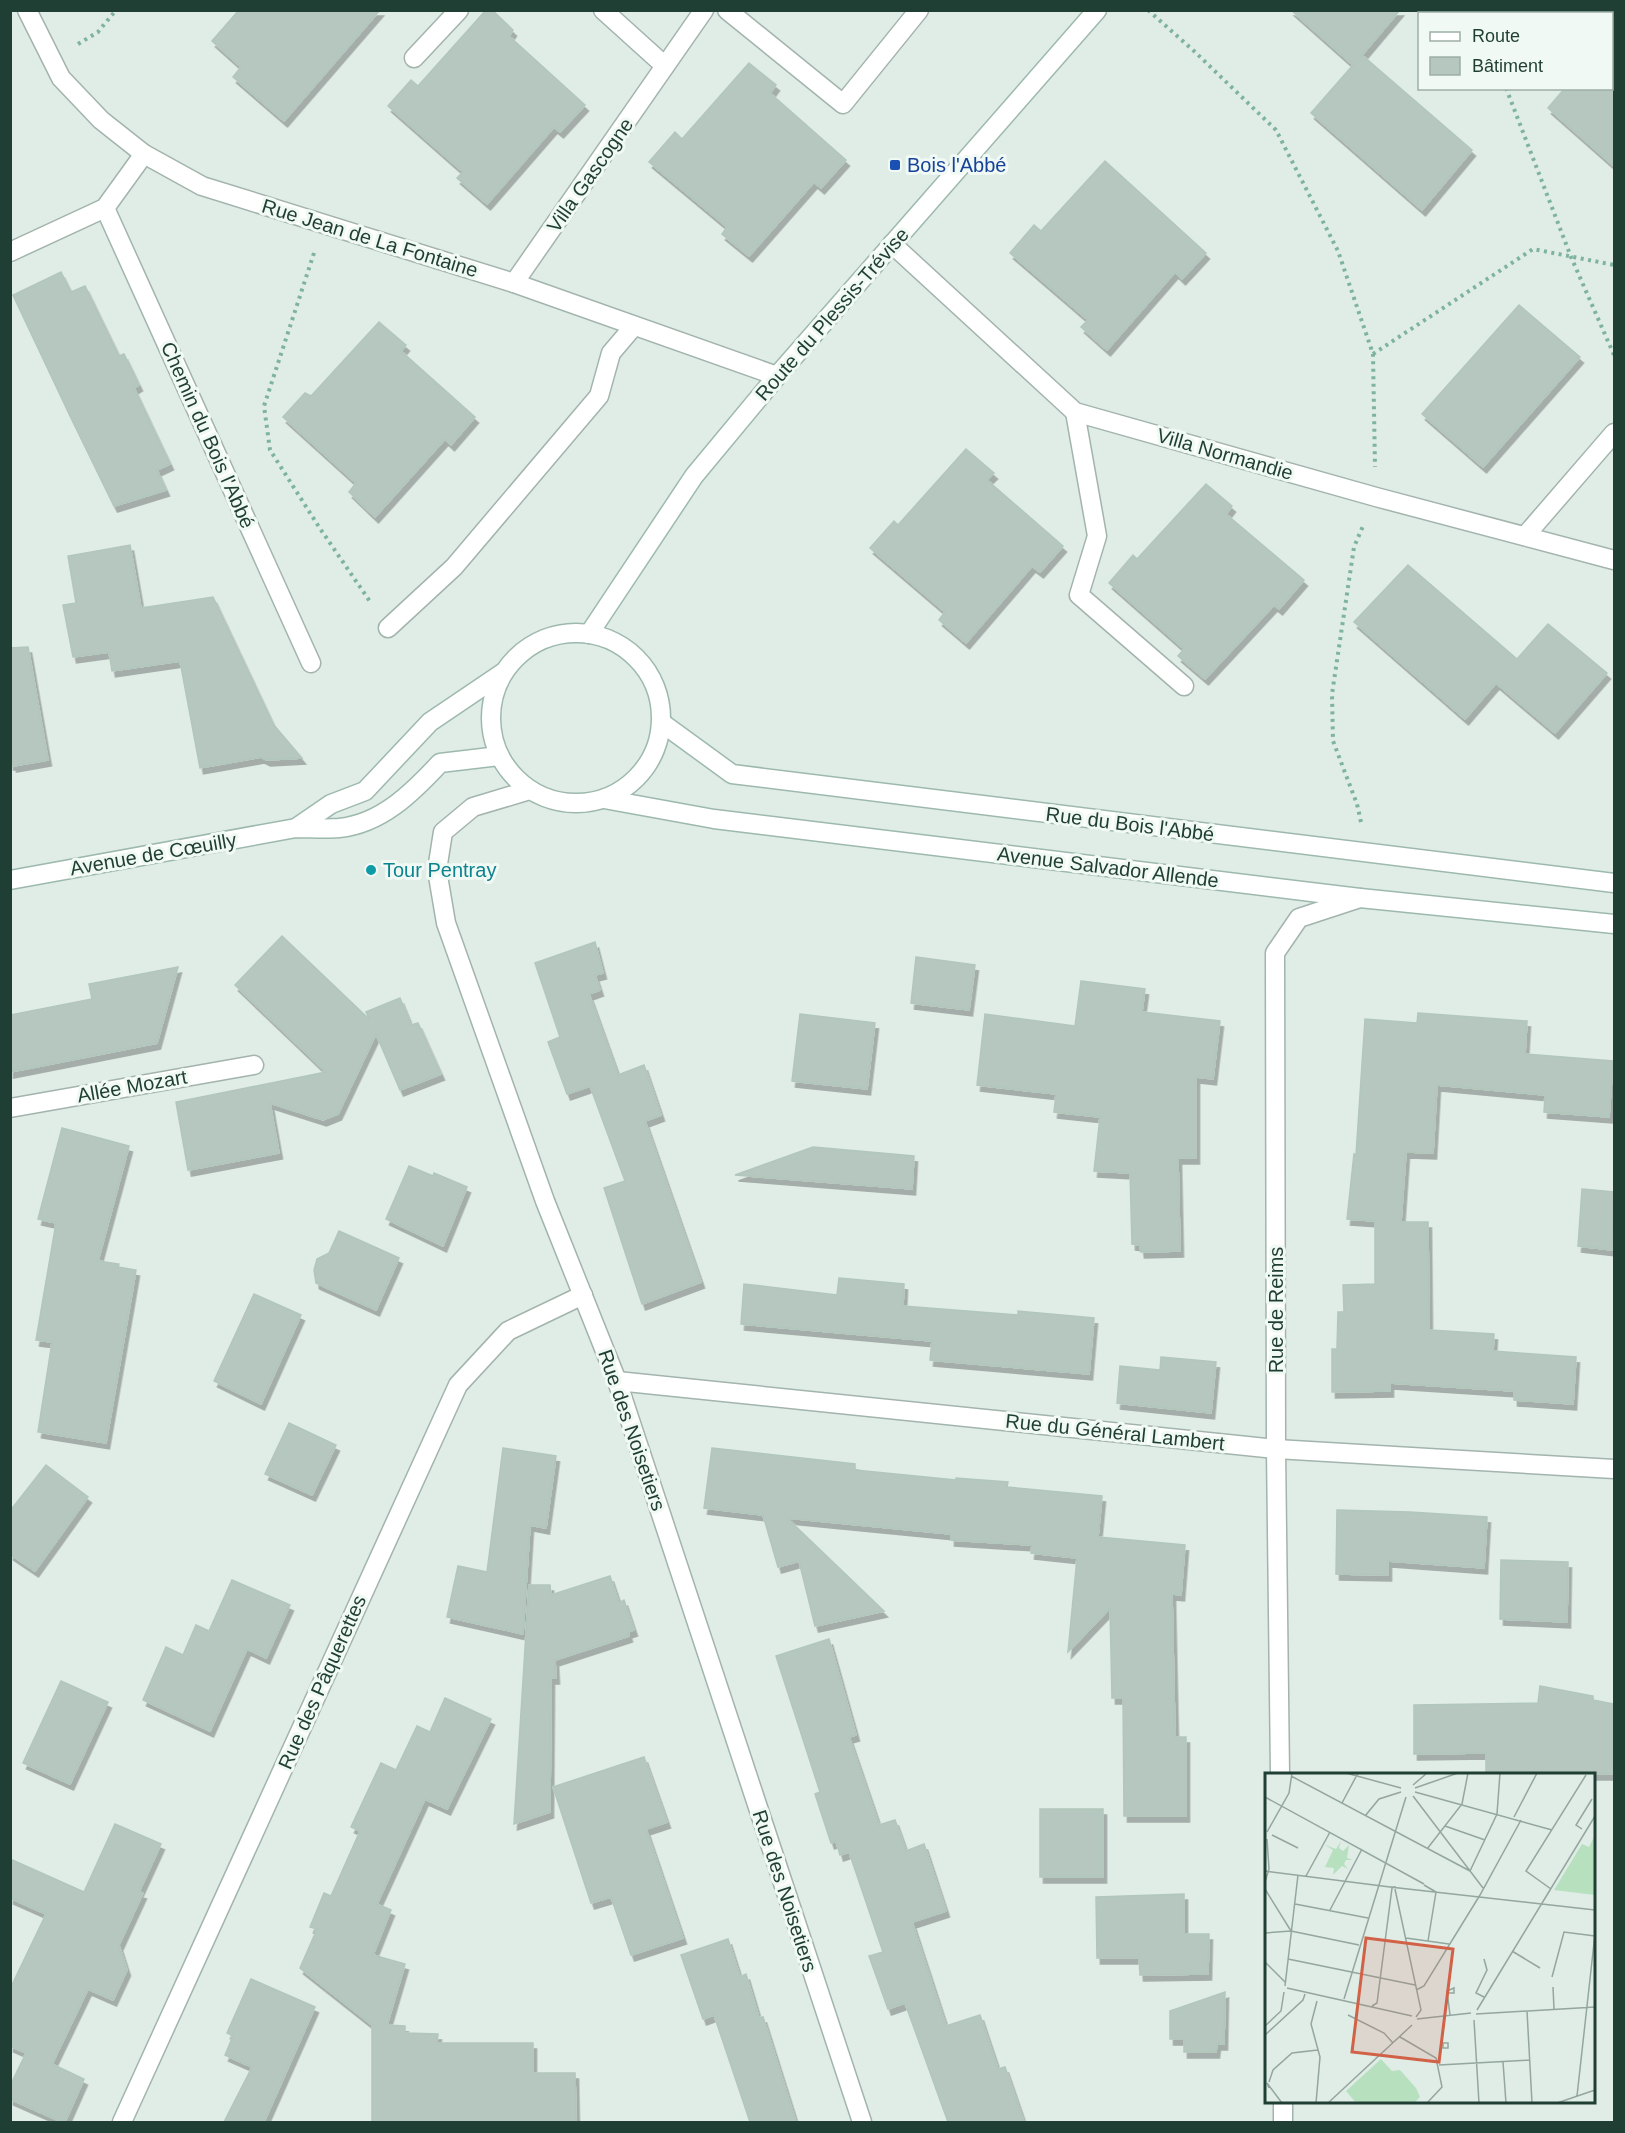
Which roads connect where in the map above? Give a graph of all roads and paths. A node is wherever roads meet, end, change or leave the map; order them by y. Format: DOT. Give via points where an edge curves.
graph roads {
  1 [pos="27,10"];
  2 [pos="116,10"];
  3 [pos="459,10"];
  4 [pos="603,10"];
  5 [pos="704,10"];
  6 [pos="727,10"];
  7 [pos="919,10"];
  8 [pos="1097,10"];
  9 [pos="1148,10"];
  10 [pos="78,44"];
  11 [pos="414,58"];
  12 [pos="665,66"];
  13 [pos="1507,90"];
  14 [pos="144,153"];
  15 [pos="105,208"];
  16 [pos="324,224"];
  17 [pos="892,244"];
  18 [pos="10,252"];
  19 [pos="1571,257"];
  20 [pos="1614,266"];
  21 [pos="514,283"];
  22 [pos="634,326"];
  23 [pos="1373,354"];
  24 [pos="1614,355"];
  25 [pos="777,376"];
  26 [pos="1075,412"];
  27 [pos="1614,433"];
  28 [pos="1376,497"];
  29 [pos="1525,536"];
  30 [pos="1614,560"];
  31 [pos="388,628"];
  32 [pos="589,634"];
  33 [pos="310,663"];
  34 [pos="504,672"];
  35 [pos="1184,686"];
  36 [pos="662,723"];
  37 [pos="499,756"];
  38 [pos="530,790"];
  39 [pos="604,799"];
  40 [pos="296,828"];
  41 [pos="1368,853"];
  42 [pos="10,880"];
  43 [pos="1614,883"];
  44 [pos="1360,898"];
  45 [pos="1614,924"];
  46 [pos="254,1065"];
  47 [pos="10,1108"];
  48 [pos="583,1295"];
  49 [pos="617,1381"];
  50 [pos="1276,1449"];
  51 [pos="1614,1469"];
  52 [pos="1280,1773"];
  53 [pos="1283,2103"];
  54 [pos="122,2122"];
  55 [pos="862,2122"];
  56 [pos="1283,2122"];
  1 -- 14 [label="street, Rue Jean de La Fontaine" via="61,78 101,120"];
  2 -- 10 [label="path" via="98,32"];
  3 -- 11 [label="street"];
  4 -- 12 [label="street"];
  5 -- 12 [label="street, Villa Gascogne"];
  6 -- 7 [label="street" via="843,104"];
  8 -- 17 [label="street, Route du Plessis-Trévise"];
  9 -- 23 [label="path" via="1276,130 1338,251"];
  12 -- 21 [label="street, Villa Gascogne"];
  13 -- 19 [label="path"];
  14 -- 15 [label="street"];
  14 -- 16 [label="street, Rue Jean de La Fontaine" via="202,186"];
  15 -- 18 [label="street"];
  15 -- 33 [label="street, Chemin du Bois l'Abbé"];
  16 -- 21 [label="street, Rue Jean de La Fontaine"];
  16 -- 31 [label="path" via="264,406 270,450"];
  17 -- 25 [label="street, Route du Plessis-Trévise"];
  17 -- 26 [label="street, Villa Normandie"];
  19 -- 20 [label="path"];
  19 -- 23 [label="path" via="1533,249"];
  19 -- 24 [label="path"];
  21 -- 22 [label="street, Rue Jean de La Fontaine"];
  22 -- 25 [label="street, Rue Jean de La Fontaine"];
  22 -- 31 [label="street" via="611,353 599,396 454,567"];
  23 -- 28 [label="path"];
  25 -- 32 [label="street, Route du Plessis-Trévise" via="694,476"];
  26 -- 28 [label="street, Villa Normandie"];
  26 -- 35 [label="street" via="1097,536 1079,595"];
  27 -- 29 [label="street"];
  28 -- 29 [label="street, Villa Normandie"];
  28 -- 41 [label="path" via="1354,547 1332,694 1333,741 1357,804"];
  29 -- 30 [label="street, Villa Normandie"];
  32 -- 34 [label="street" via="565,633 541,640 520,653"];
  32 -- 36 [label="street" via="613,641 634,655 650,675 660,698"];
  34 -- 37 [label="street" via="493,699 491,728"];
  34 -- 40 [label="street, Avenue de Cœuilly" via="430,722 365,791 331,804"];
  36 -- 39 [label="street" via="657,748 644,770 626,787"];
  36 -- 41 [label="street, Rue du Bois l'Abbé" via="732,774"];
  37 -- 38 [label="street" via="512,775"];
  37 -- 40 [label="street, Avenue de Cœuilly" via="440,763 412,793 375,817 340,828"];
  38 -- 39 [label="street" via="553,800 578,804"];
  38 -- 48 [label="street, Rue des Noisetiers" via="473,807 443,832 437,870 446,922 545,1201"];
  39 -- 44 [label="street, Avenue Salvador Allende" via="714,819"];
  40 -- 42 [label="street, Avenue de Cœuilly"];
  41 -- 43 [label="street, Rue du Bois l'Abbé"];
  44 -- 45 [label="street, Avenue Salvador Allende"];
  44 -- 50 [label="street, Rue de Reims" via="1299,918 1275,953"];
  46 -- 47 [label="street, Allée Mozart"];
  48 -- 49 [label="street, Rue des Noisetiers"];
  48 -- 54 [label="street, Rue des Pâquerettes" via="508,1331 458,1385"];
  49 -- 50 [label="street, Rue du Général Lambert"];
  49 -- 55 [label="street, Rue des Noisetiers"];
  50 -- 51 [label="street, Rue du Général Lambert"];
  50 -- 52 [label="street, Rue de Reims"];
  53 -- 56 [label="street"];
}
